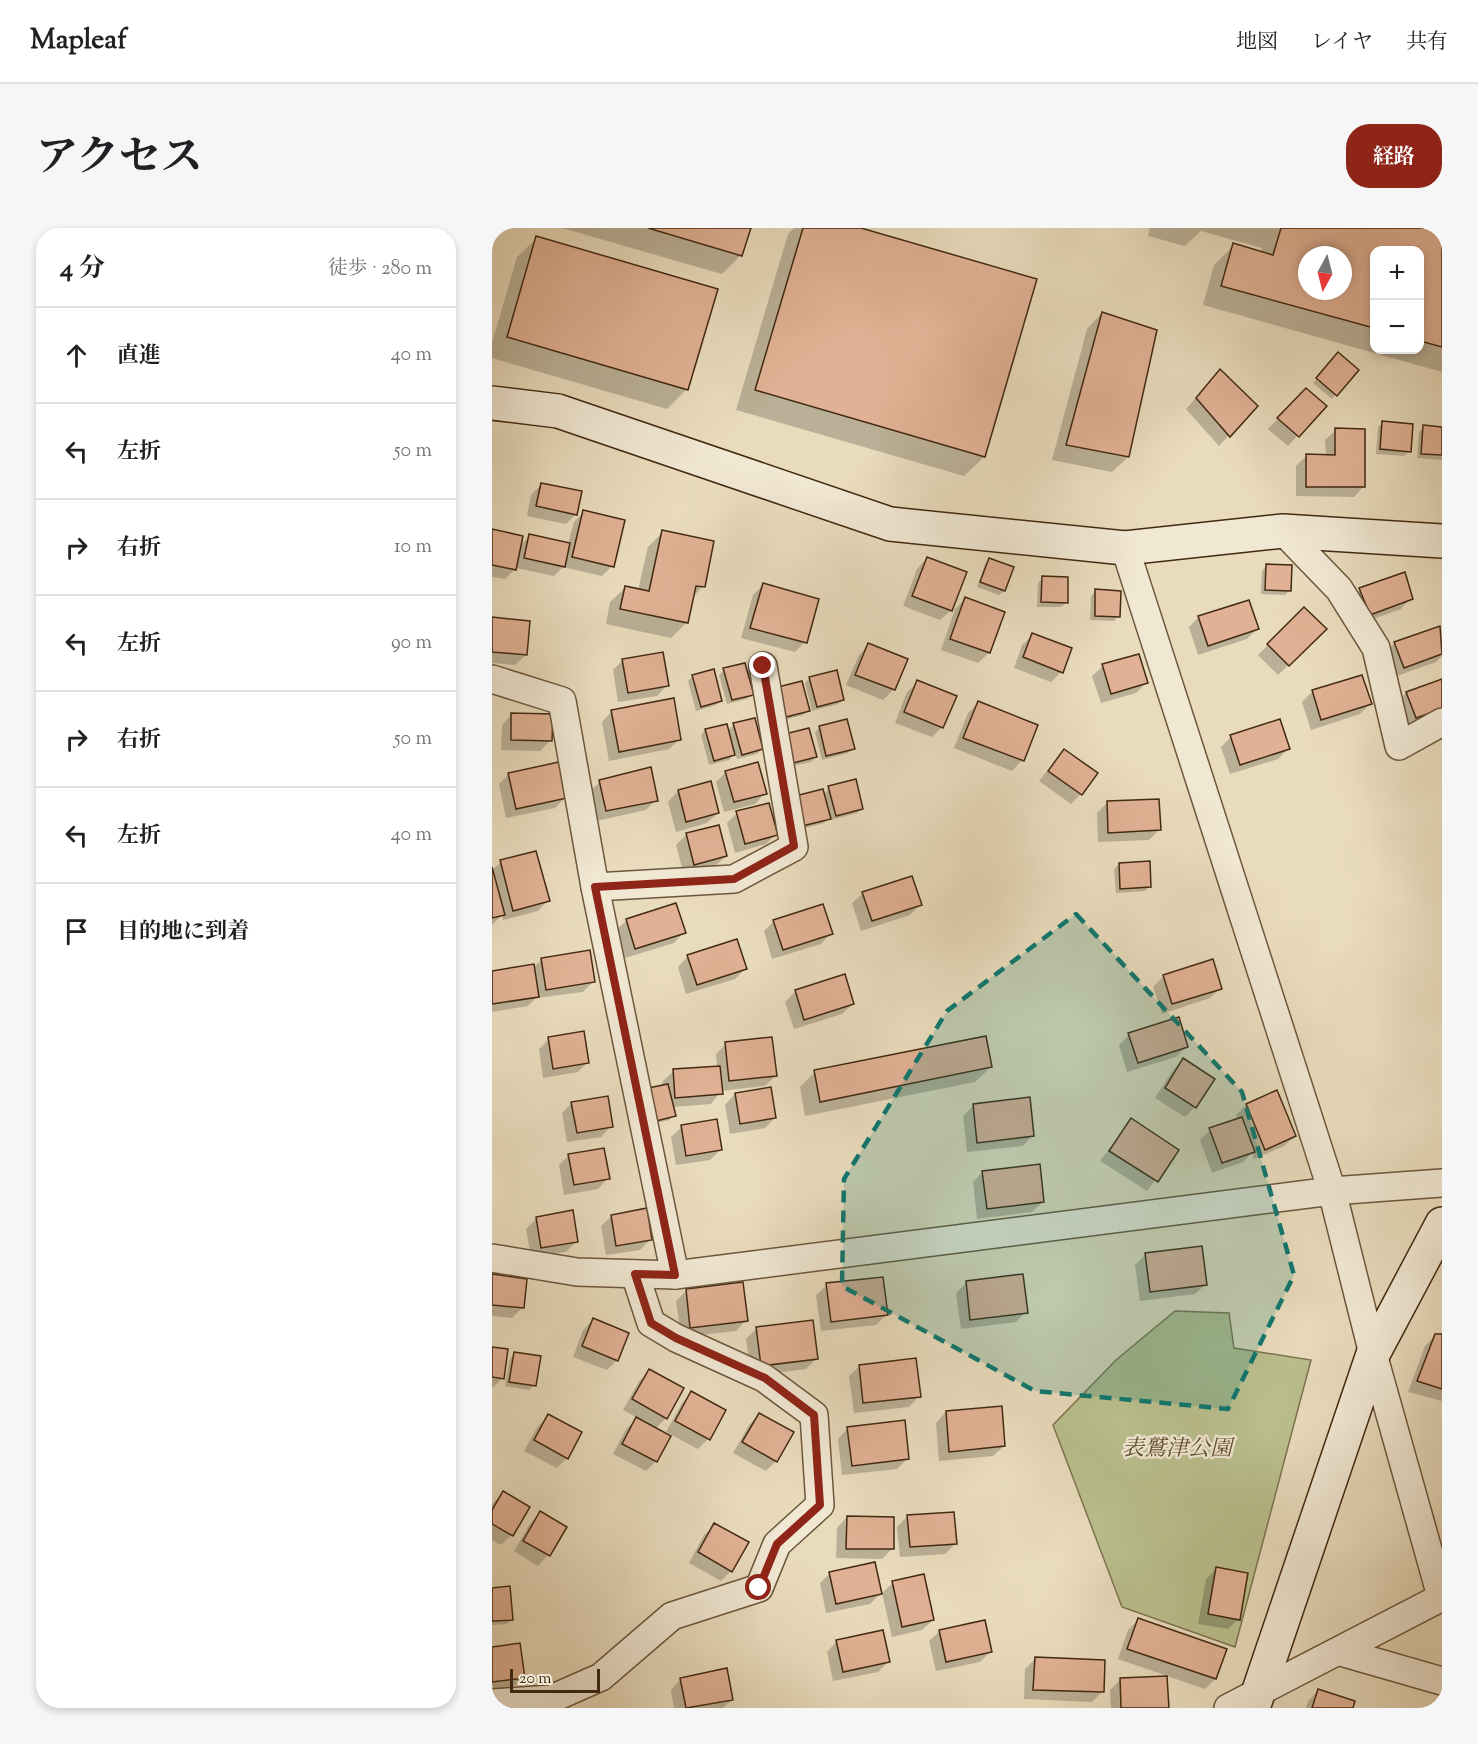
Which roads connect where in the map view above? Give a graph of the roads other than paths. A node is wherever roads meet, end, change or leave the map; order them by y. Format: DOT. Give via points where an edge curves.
graph roads {
  1 [pos="492,403"];
  2 [pos="1283,531"];
  3 [pos="1442,541"];
  4 [pos="1125,548"];
  5 [pos="763,666"];
  6 [pos="492,679"];
  7 [pos="1442,722"];
  8 [pos="595,887"];
  9 [pos="1442,1183"];
  10 [pos="1332,1191"];
  11 [pos="1442,1224"];
  12 [pos="492,1258"];
  13 [pos="635,1274"];
  14 [pos="675,1275"];
  15 [pos="1373,1354"];
  16 [pos="1441,1597"];
  17 [pos="1341,1652"];
  18 [pos="1442,1682"];
  19 [pos="1255,1700"];
  20 [pos="492,1703"];
  21 [pos="1228,1708"];
  1 -- 4 [label="street" via="558,411 890,524"];
  2 -- 3 [label="street"];
  2 -- 4 [label="street"];
  2 -- 7 [label="street" via="1340,589 1376,648 1399,746"];
  4 -- 10 [label="street"];
  5 -- 8 [label="street" via="794,846 734,879"];
  6 -- 8 [label="street" via="562,701"];
  8 -- 14 [label="street"];
  9 -- 10 [label="street"];
  10 -- 14 [label="street"];
  10 -- 15 [label="street"];
  11 -- 15 [label="street"];
  12 -- 13 [label="street" via="577,1272"];
  13 -- 14 [label="street"];
  13 -- 20 [label="street" via="651,1323 765,1378 814,1415 820,1505 777,1544 759,1588 672,1616 601,1677 551,1699"];
  15 -- 16 [label="street"];
  15 -- 19 [label="street"];
  16 -- 17 [label="street"];
  17 -- 18 [label="street"];
  17 -- 19 [label="street"];
  19 -- 21 [label="street"];
}
